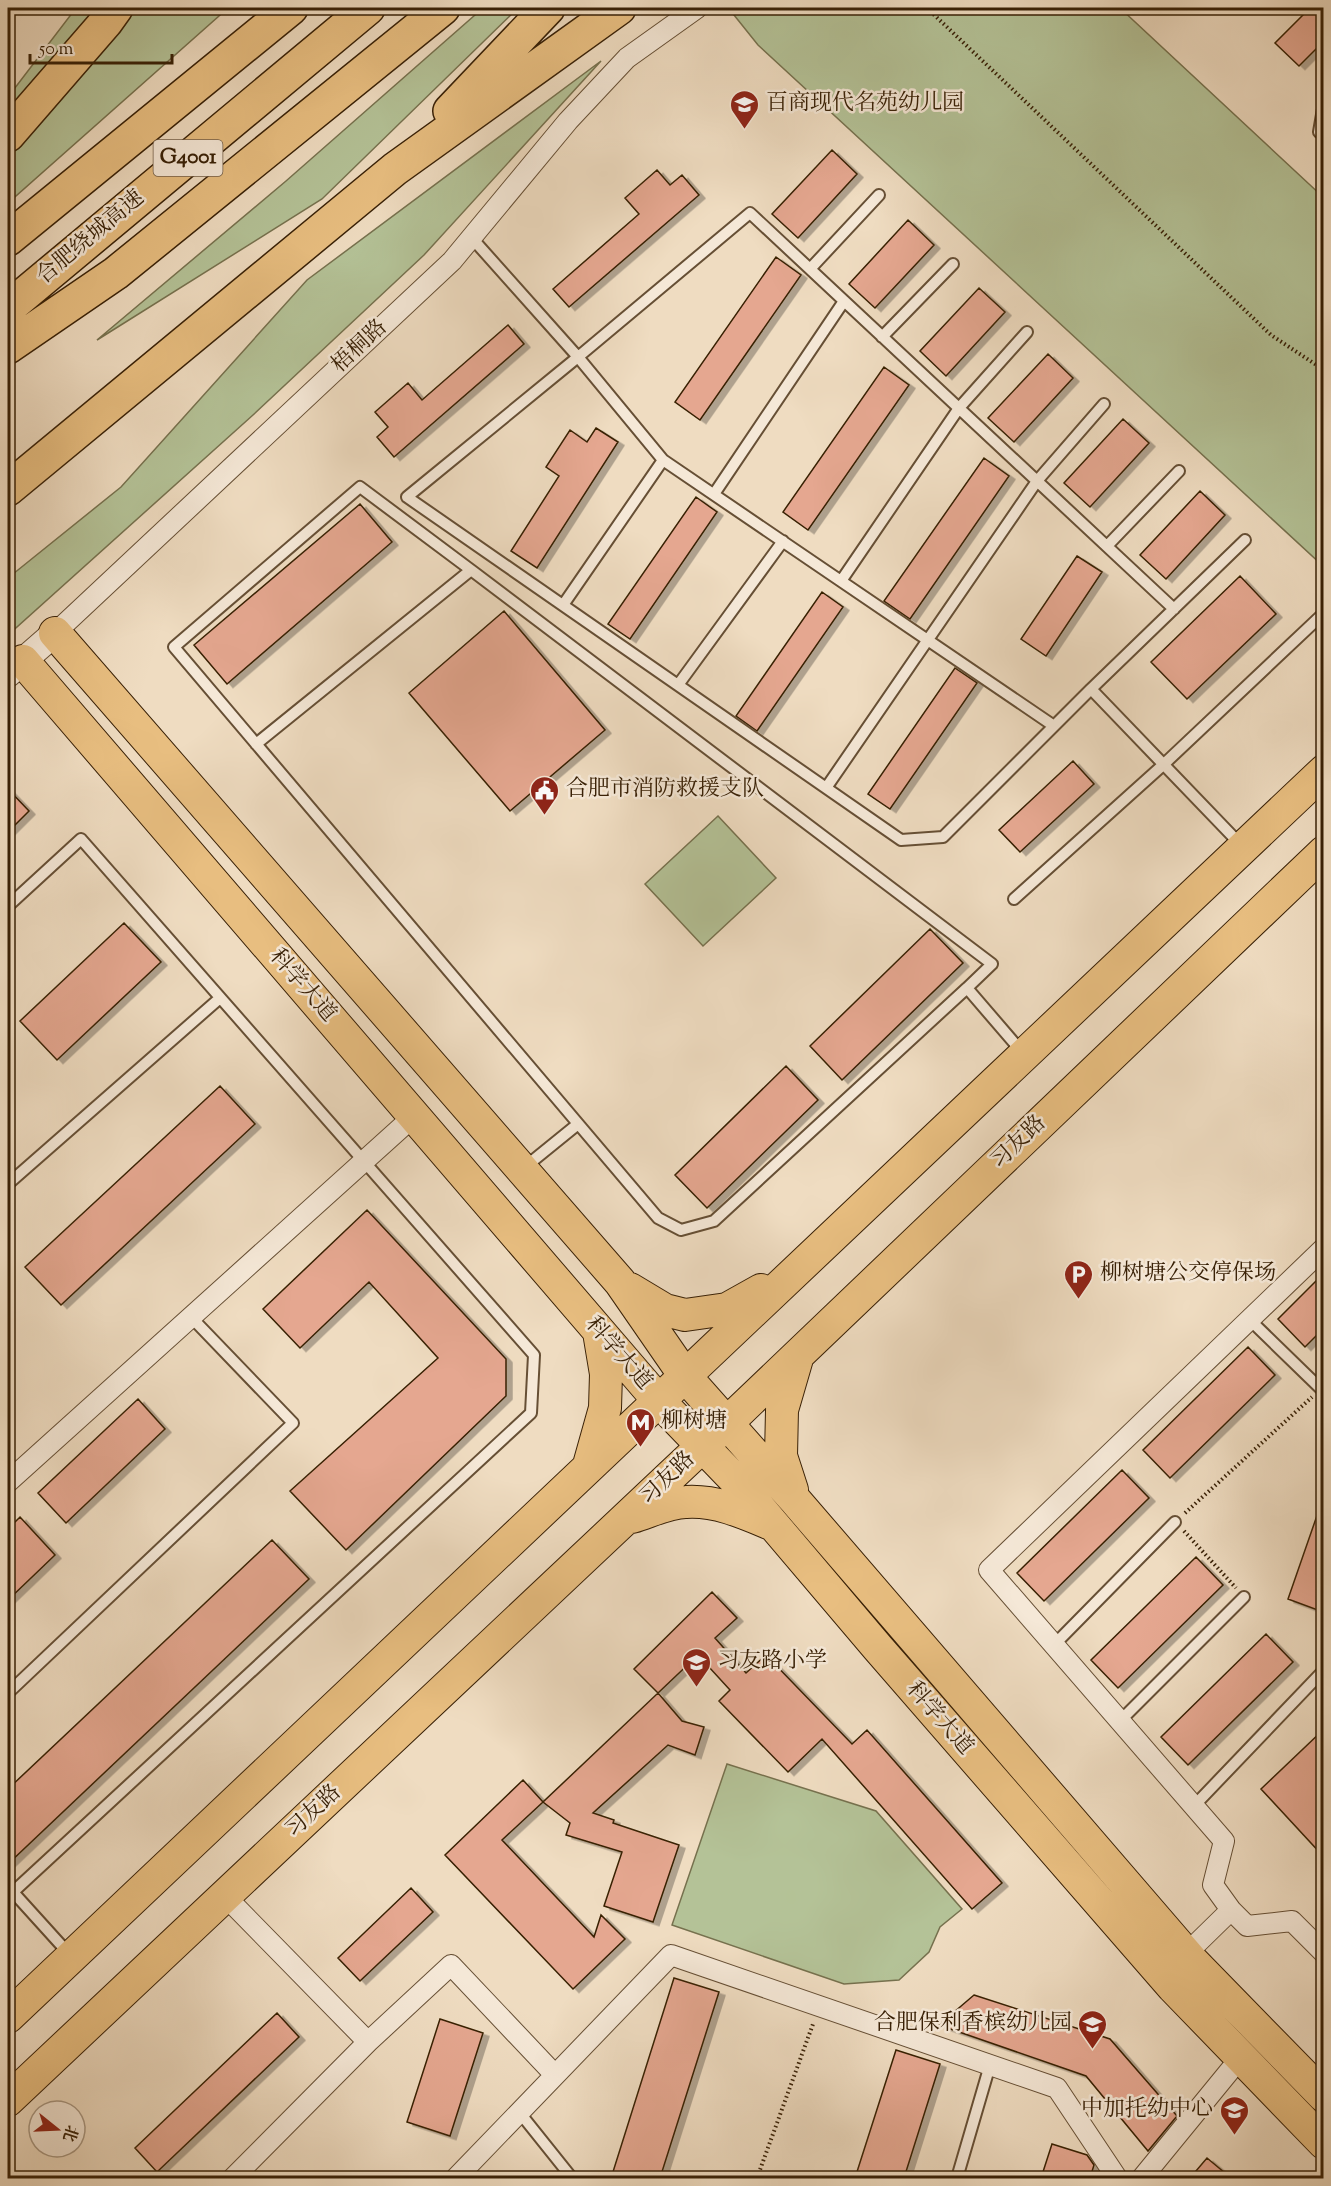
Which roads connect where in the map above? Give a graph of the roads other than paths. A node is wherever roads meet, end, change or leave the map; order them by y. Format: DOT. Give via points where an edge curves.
graph roads {
  1 [pos="116,8"];
  2 [pos="291,8"];
  3 [pos="368,8"];
  4 [pos="443,8"];
  5 [pos="548,8"];
  6 [pos="619,8"];
  7 [pos="697,8"];
  8 [pos="1172,8"];
  9 [pos="1181,8"];
  10 [pos="1323,103"];
  11 [pos="8,135"];
  12 [pos="1323,136"];
  13 [pos="396,169"];
  14 [pos="879,195"];
  15 [pos="471,237"];
  16 [pos="8,238"];
  17 [pos="952,264"];
  18 [pos="810,269"];
  19 [pos="844,301"];
  20 [pos="8,308"];
  21 [pos="1027,332"];
  22 [pos="882,337"];
  23 [pos="8,347"];
  24 [pos="578,357"];
  25 [pos="1104,404"];
  26 [pos="959,408"];
  27 [pos="663,460"];
  28 [pos="1179,471"];
  29 [pos="1037,481"];
  30 [pos="8,489"];
  31 [pos="714,494"];
  32 [pos="1245,540"];
  33 [pos="783,541"];
  34 [pos="1107,546"];
  35 [pos="471,570"];
  36 [pos="841,580"];
  37 [pos="563,604"];
  38 [pos="1174,609"];
  39 [pos="1323,613"];
  40 [pos="55,633"];
  41 [pos="928,640"];
  42 [pos="15,667"];
  43 [pos="678,685"];
  44 [pos="1091,689"];
  45 [pos="1054,726"];
  46 [pos="256,744"];
  47 [pos="1163,765"];
  48 [pos="1323,771"];
  49 [pos="826,788"];
  50 [pos="1243,848"];
  51 [pos="1323,852"];
  52 [pos="1014,899"];
  53 [pos="8,906"];
  54 [pos="967,988"];
  55 [pos="220,998"];
  56 [pos="1024,1054"];
  57 [pos="414,1116"];
  58 [pos="578,1124"];
  59 [pos="364,1162"];
  60 [pos="521,1169"];
  61 [pos="8,1184"];
  62 [pos="1323,1248"];
  63 [pos="796,1271"];
  64 [pos="620,1282"];
  65 [pos="191,1317"];
  66 [pos="1249,1320"];
  67 [pos="598,1331"];
  68 [pos="798,1354"];
  69 [pos="685,1376"];
  70 [pos="1322,1388"];
  71 [pos="658,1401"];
  72 [pos="728,1422"];
  73 [pos="702,1446"];
  74 [pos="589,1466"];
  75 [pos="8,1482"];
  76 [pos="795,1500"];
  77 [pos="625,1519"];
  78 [pos="1175,1522"];
  79 [pos="775,1525"];
  80 [pos="1244,1597"];
  81 [pos="1054,1645"];
  82 [pos="1323,1670"];
  83 [pos="8,1693"];
  84 [pos="1120,1720"];
  85 [pos="1194,1806"];
  86 [pos="225,1896"];
  87 [pos="1231,1910"];
  88 [pos="1323,1953"];
  89 [pos="1186,1954"];
  90 [pos="71,1957"];
  91 [pos="8,2017"];
  92 [pos="368,2042"];
  93 [pos="1241,2058"];
  94 [pos="990,2065"];
  95 [pos="555,2075"];
  96 [pos="1323,2096"];
  97 [pos="8,2100"];
  98 [pos="520,2113"];
  99 [pos="1323,2143"];
  100 [pos="233,2178"];
  101 [pos="456,2178"];
  102 [pos="572,2178"];
  103 [pos="957,2178"];
  104 [pos="1118,2178"];
  105 [pos="1142,2178"];
  1 -- 11 [label="highway"];
  2 -- 16 [label="highway, G4001"];
  3 -- 20 [label="highway, 合肥绕城高速 / G4001"];
  4 -- 23 [label="highway" via="116,273"];
  5 -- 13 [label="highway"];
  6 -- 13 [label="highway"];
  7 -- 15 [label="street, 梧桐路" via="627,58 567,121"];
  8 -- 9 [label="lane"];
  10 -- 12 [label="lane" via="1319,132"];
  13 -- 30 [label="highway"];
  14 -- 18 [label="lane"];
  15 -- 24 [label="lane"];
  15 -- 40 [label="street, 梧桐路" via="452,261"];
  17 -- 22 [label="lane"];
  18 -- 19 [label="lane"];
  18 -- 24 [label="lane" via="750,213"];
  19 -- 22 [label="lane"];
  19 -- 31 [label="lane"];
  21 -- 26 [label="lane"];
  22 -- 26 [label="lane"];
  24 -- 27 [label="lane"];
  24 -- 37 [label="lane" via="407,496"];
  25 -- 29 [label="lane"];
  26 -- 29 [label="lane"];
  26 -- 36 [label="lane"];
  27 -- 31 [label="lane"];
  27 -- 37 [label="lane"];
  28 -- 34 [label="lane"];
  29 -- 34 [label="lane"];
  29 -- 41 [label="lane"];
  31 -- 33 [label="lane"];
  32 -- 38 [label="lane"];
  33 -- 36 [label="lane"];
  33 -- 43 [label="lane"];
  34 -- 38 [label="lane"];
  35 -- 46 [label="lane"];
  35 -- 46 [label="lane" via="360,487 174,647"];
  35 -- 54 [label="lane" via="992,964"];
  36 -- 41 [label="lane"];
  37 -- 43 [label="lane"];
  38 -- 44 [label="lane"];
  39 -- 47 [label="lane"];
  40 -- 42 [label="street, 梧桐路"];
  40 -- 60 [label="main road, 科学大道"];
  41 -- 45 [label="lane"];
  41 -- 49 [label="lane"];
  42 -- 57 [label="main road, 科学大道"];
  43 -- 49 [label="lane"];
  44 -- 45 [label="lane"];
  44 -- 47 [label="lane"];
  45 -- 49 [label="lane" via="943,837 901,840"];
  46 -- 58 [label="lane"];
  47 -- 50 [label="lane"];
  47 -- 52 [label="lane"];
  48 -- 50 [label="main road"];
  50 -- 56 [label="main road"];
  51 -- 68 [label="main road, 习友路"];
  53 -- 55 [label="lane" via="81,839"];
  54 -- 56 [label="lane"];
  54 -- 58 [label="lane" via="714,1221 681,1230 658,1218"];
  55 -- 59 [label="lane"];
  55 -- 61 [label="lane"];
  56 -- 63 [label="main road"];
  57 -- 59 [label="street"];
  57 -- 67 [label="main road, 科学大道"];
  58 -- 60 [label="lane"];
  59 -- 65 [label="street"];
  59 -- 90 [label="lane" via="534,1355 531,1413 13,1892"];
  60 -- 64 [label="main road, 科学大道"];
  62 -- 66 [label="street"];
  63 -- 64 [label="main road" via="727,1309 685,1314 665,1310"];
  63 -- 69 [label="main road"];
  64 -- 69 [label="main road, 科学大道"];
  65 -- 75 [label="street"];
  65 -- 83 [label="lane" via="293,1423"];
  66 -- 70 [label="lane"];
  66 -- 81 [label="street" via="989,1570"];
  67 -- 71 [label="main road, 科学大道"];
  67 -- 74 [label="main road" via="606,1374 605,1408"];
  68 -- 72 [label="main road, 习友路"];
  68 -- 76 [label="main road" via="782,1410 781,1456"];
  69 -- 71 [label="main road"];
  69 -- 72 [label="main road, 科学大道"];
  71 -- 73 [label="main road, 科学大道"];
  71 -- 74 [label="main road"];
  72 -- 73 [label="main road, 习友路"];
  72 -- 76 [label="main road, 科学大道"];
  73 -- 77 [label="main road, 习友路"];
  73 -- 79 [label="main road, 科学大道"];
  74 -- 90 [label="main road"];
  76 -- 89 [label="main road, 科学大道"];
  77 -- 79 [label="main road" via="684,1502 733,1509"];
  77 -- 86 [label="main road, 习友路"];
  78 -- 81 [label="lane"];
  79 -- 93 [label="main road, 科学大道" via="1173,1988"];
  80 -- 84 [label="lane"];
  81 -- 84 [label="street"];
  82 -- 85 [label="lane"];
  84 -- 85 [label="street"];
  85 -- 87 [label="street" via="1224,1841 1213,1885"];
  86 -- 92 [label="street"];
  86 -- 97 [label="main road, 习友路"];
  87 -- 88 [label="street" via="1247,1926 1292,1921"];
  87 -- 89 [label="street"];
  89 -- 96 [label="main road, 科学大道"];
  90 -- 91 [label="main road"];
  92 -- 95 [label="street" via="451,1965"];
  92 -- 100 [label="street"];
  93 -- 99 [label="main road, 科学大道"];
  93 -- 105 [label="street"];
  94 -- 95 [label="street" via="671,1955"];
  94 -- 103 [label="lane"];
  94 -- 104 [label="street" via="1057,2088"];
  95 -- 98 [label="street"];
  98 -- 101 [label="street"];
  98 -- 102 [label="lane"];
}
